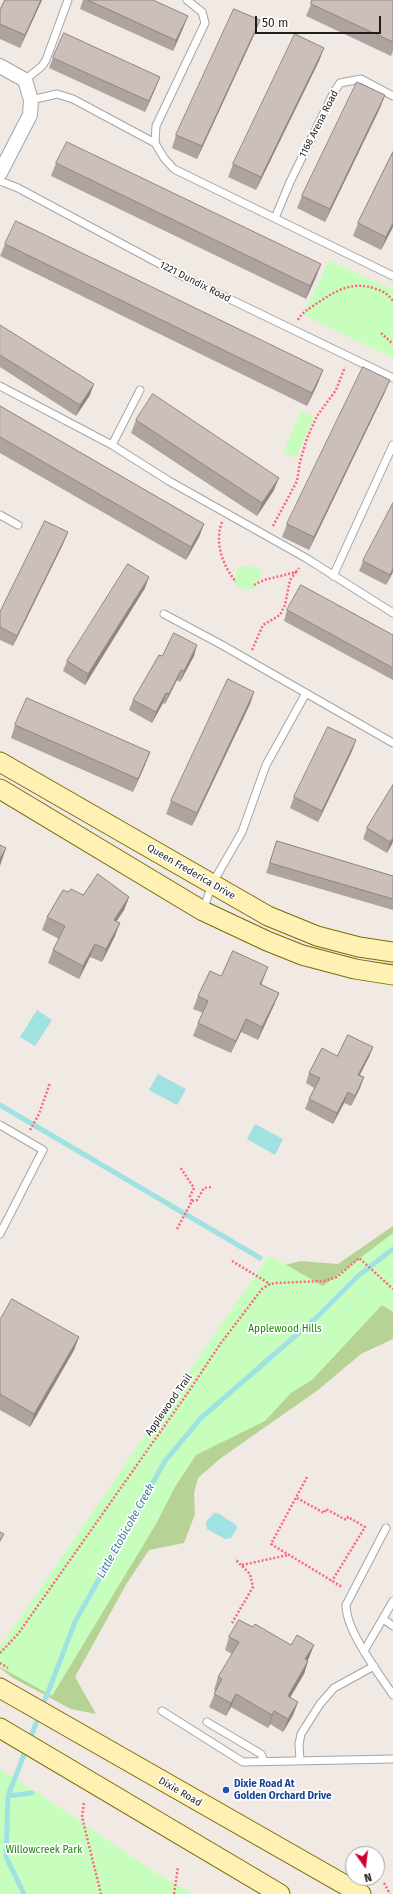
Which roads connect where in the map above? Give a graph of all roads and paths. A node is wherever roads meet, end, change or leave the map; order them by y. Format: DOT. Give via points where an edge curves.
graph roads {
  1 [pos="68,0"];
  2 [pos="189,0"];
  3 [pos="0,66"];
  4 [pos="28,90"];
  5 [pos="393,96"];
  6 [pos="155,143"];
  7 [pos="0,173"];
  8 [pos="0,181"];
  9 [pos="274,218"];
  10 [pos="393,276"];
  11 [pos="393,300"];
  12 [pos="293,330"];
  13 [pos="381,333"];
  14 [pos="393,344"];
  15 [pos="349,357"];
  16 [pos="393,378"];
  17 [pos="0,386"];
  18 [pos="140,390"];
  19 [pos="112,445"];
  20 [pos="393,445"];
  21 [pos="225,512"];
  22 [pos="0,515"];
  23 [pos="18,525"];
  24 [pos="268,538"];
  25 [pos="306,558"];
  26 [pos="296,572"];
  27 [pos="333,576"];
  28 [pos="236,582"];
  29 [pos="254,585"];
  30 [pos="393,613"];
  31 [pos="164,614"];
  32 [pos="248,659"];
  33 [pos="306,693"];
  34 [pos="393,743"];
  35 [pos="0,762"];
  36 [pos="0,789"];
  37 [pos="212,884"];
  38 [pos="203,911"];
  39 [pos="393,952"];
  40 [pos="393,975"];
  41 [pos="50,1083"];
  42 [pos="0,1125"];
  43 [pos="30,1130"];
  44 [pos="180,1167"];
  45 [pos="212,1187"];
  46 [pos="191,1201"];
  47 [pos="177,1228"];
  48 [pos="0,1234"];
  49 [pos="232,1261"];
  50 [pos="270,1284"];
  51 [pos="393,1289"];
  52 [pos="307,1477"];
  53 [pos="297,1498"];
  54 [pos="386,1528"];
  55 [pos="289,1555"];
  56 [pos="235,1559"];
  57 [pos="242,1565"];
  58 [pos="332,1581"];
  59 [pos="352,1593"];
  60 [pos="393,1601"];
  61 [pos="383,1619"];
  62 [pos="232,1623"];
  63 [pos="393,1626"];
  64 [pos="364,1651"];
  65 [pos="0,1653"];
  66 [pos="0,1663"];
  67 [pos="374,1666"];
  68 [pos="8,1668"];
  69 [pos="0,1688"];
  70 [pos="393,1695"];
  71 [pos="162,1711"];
  72 [pos="207,1722"];
  73 [pos="0,1728"];
  74 [pos="393,1758"];
  75 [pos="300,1760"];
  76 [pos="264,1761"];
  77 [pos="84,1803"];
  78 [pos="178,1867"];
  79 [pos="385,1885"];
  80 [pos="101,1894"];
  81 [pos="174,1894"];
  82 [pos="280,1894"];
  83 [pos="361,1894"];
  84 [pos="390,1894"];
  1 -- 4 [label="lane" via="46,60"];
  2 -- 6 [label="lane" via="202,12 205,23 156,126"];
  3 -- 4 [label="street"];
  4 -- 6 [label="lane" via="73,99"];
  4 -- 7 [label="street" via="30,115"];
  5 -- 9 [label="lane, 1168 Arena Road" via="361,80 340,83"];
  6 -- 9 [label="lane" via="174,168"];
  8 -- 12 [label="lane, 1221 Dundix Road" via="18,188 184,277"];
  9 -- 10 [label="lane"];
  11 -- 12 [label="path" via="383,291 367,285 359,284 344,288 301,314"];
  12 -- 15 [label="lane, 1221 Dundix Road"];
  13 -- 14 [label="path"];
  15 -- 16 [label="lane, 1221 Dundix Road"];
  15 -- 24 [label="path" via="336,390 317,416 307,438 297,481"];
  17 -- 19 [label="lane"];
  18 -- 19 [label="lane"];
  19 -- 21 [label="lane"];
  20 -- 27 [label="lane"];
  21 -- 24 [label="lane"];
  21 -- 28 [label="path" via="219,529 219,542 227,570"];
  22 -- 23 [label="lane"];
  24 -- 25 [label="lane"];
  25 -- 26 [label="path"];
  25 -- 27 [label="lane"];
  26 -- 29 [label="path"];
  26 -- 32 [label="path" via="290,580 280,615 263,625"];
  27 -- 30 [label="lane"];
  31 -- 32 [label="lane"];
  32 -- 33 [label="lane"];
  33 -- 34 [label="lane"];
  33 -- 37 [label="lane" via="266,765 242,832"];
  35 -- 37 [label="street, Queen Frederica Drive"];
  36 -- 38 [label="street"];
  37 -- 38 [label="lane"];
  37 -- 39 [label="street, Queen Frederica Drive" via="268,916 317,936 359,947"];
  38 -- 40 [label="street" via="302,956"];
  41 -- 43 [label="path"];
  42 -- 48 [label="lane" via="43,1150"];
  44 -- 46 [label="path" via="194,1188 190,1196"];
  45 -- 46 [label="path" via="204,1188 197,1200"];
  46 -- 47 [label="path"];
  49 -- 50 [label="path"];
  50 -- 51 [label="path" via="324,1281 337,1277 359,1258"];
  50 -- 65 [label="path, Applewood Trail" via="262,1289 221,1343 18,1634"];
  52 -- 53 [label="path"];
  53 -- 55 [label="path" via="271,1544"];
  53 -- 58 [label="path" via="324,1513 326,1509 365,1527"];
  54 -- 59 [label="lane"];
  55 -- 57 [label="path"];
  55 -- 58 [label="path"];
  56 -- 57 [label="path"];
  57 -- 62 [label="path" via="250,1574 252,1586"];
  58 -- 59 [label="path"];
  59 -- 64 [label="lane" via="346,1605 346,1614"];
  60 -- 61 [label="lane"];
  61 -- 63 [label="lane"];
  61 -- 64 [label="lane"];
  64 -- 67 [label="lane"];
  66 -- 68 [label="path"];
  67 -- 70 [label="lane"];
  67 -- 75 [label="lane" via="334,1688 320,1704 301,1734"];
  69 -- 83 [label="street, Dixie Road"];
  71 -- 76 [label="lane" via="243,1762"];
  72 -- 76 [label="lane" via="261,1754"];
  73 -- 82 [label="street"];
  74 -- 75 [label="lane"];
  75 -- 76 [label="lane"];
  77 -- 80 [label="path" via="82,1817"];
  78 -- 81 [label="path"];
  79 -- 84 [label="path"];
}
